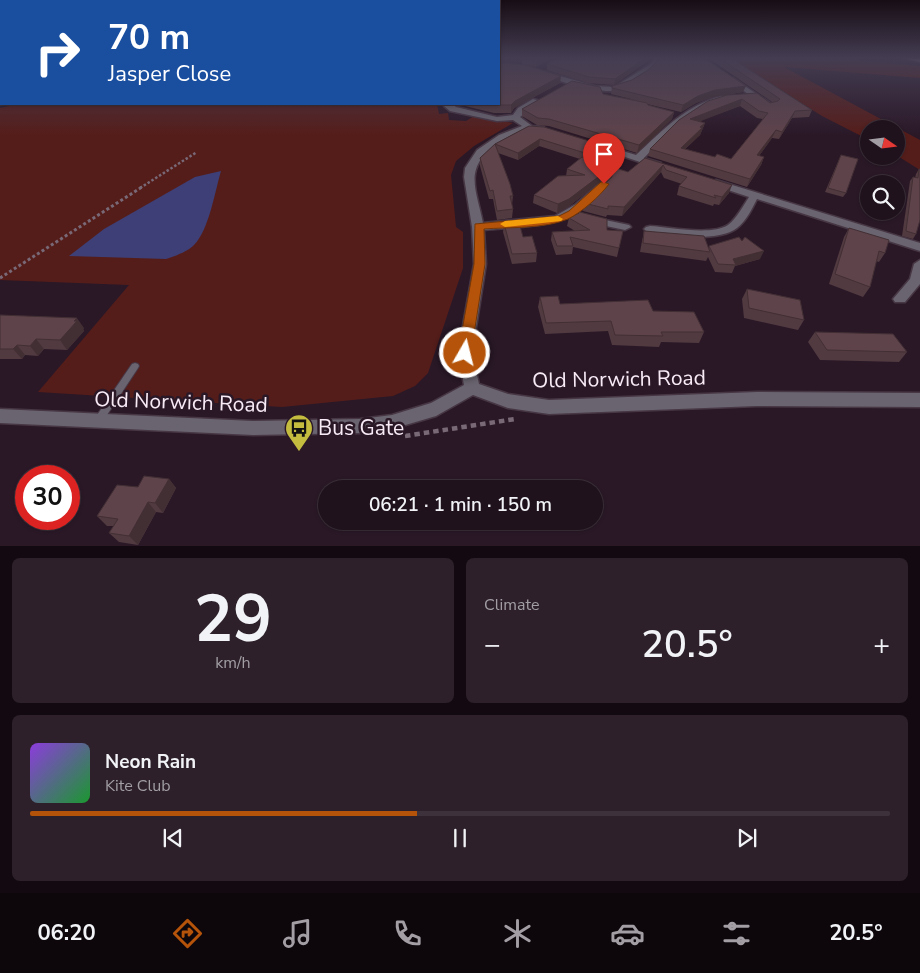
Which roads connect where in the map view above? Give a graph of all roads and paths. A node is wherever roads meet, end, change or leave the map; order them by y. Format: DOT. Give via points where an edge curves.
graph roads {
  1 [pos="569,83"];
  2 [pos="576,83"];
  3 [pos="626,83"];
  4 [pos="738,83"];
  5 [pos="563,86"];
  6 [pos="546,96"];
  7 [pos="756,96"];
  8 [pos="731,97"];
  9 [pos="744,97"];
  10 [pos="448,105"];
  11 [pos="770,106"];
  12 [pos="515,117"];
  13 [pos="530,127"];
  14 [pos="554,133"];
  15 [pos="582,141"];
  16 [pos="197,152"];
  17 [pos="638,159"];
  18 [pos="665,167"];
  19 [pos="701,178"];
  20 [pos="604,184"];
  21 [pos="755,195"];
  22 [pos="572,213"];
  23 [pos="478,227"];
  24 [pos="625,227"];
  25 [pos="650,228"];
  26 [pos="920,247"];
  27 [pos="920,264"];
  28 [pos="0,278"];
  29 [pos="900,299"];
  30 [pos="135,366"];
  31 [pos="472,388"];
  32 [pos="920,400"];
  33 [pos="0,416"];
  34 [pos="519,418"];
  35 [pos="98,421"];
  36 [pos="395,434"];
  1 -- 5 [label="street"];
  2 -- 3 [label="street" via="605,93"];
  4 -- 7 [label="street"];
  6 -- 12 [label="street"];
  7 -- 9 [label="street"];
  7 -- 11 [label="street"];
  8 -- 17 [label="street" via="706,102 678,116"];
  10 -- 12 [label="street" via="453,109 497,119"];
  12 -- 13 [label="street"];
  13 -- 14 [label="street"];
  13 -- 23 [label="street" via="496,141 474,159 469,177"];
  15 -- 17 [label="street"];
  16 -- 28 [label="path"];
  17 -- 18 [label="street"];
  19 -- 21 [label="street"];
  20 -- 22 [label="street"];
  21 -- 25 [label="street" via="728,230 690,237"];
  21 -- 26 [label="street"];
  22 -- 23 [label="street" via="551,220"];
  22 -- 24 [label="street"];
  23 -- 31 [label="street" via="480,264 465,353"];
  27 -- 29 [label="street" via="916,280"];
  30 -- 35 [label="lane"];
  31 -- 32 [label="street, Old Norwich Road" via="508,400 549,407 757,399"];
  31 -- 35 [label="street, Old Norwich Road" via="436,409 392,422 360,426 253,428"];
  33 -- 35 [label="street, Old Norwich Road"];
  34 -- 36 [label="path" via="403,436"];
}
